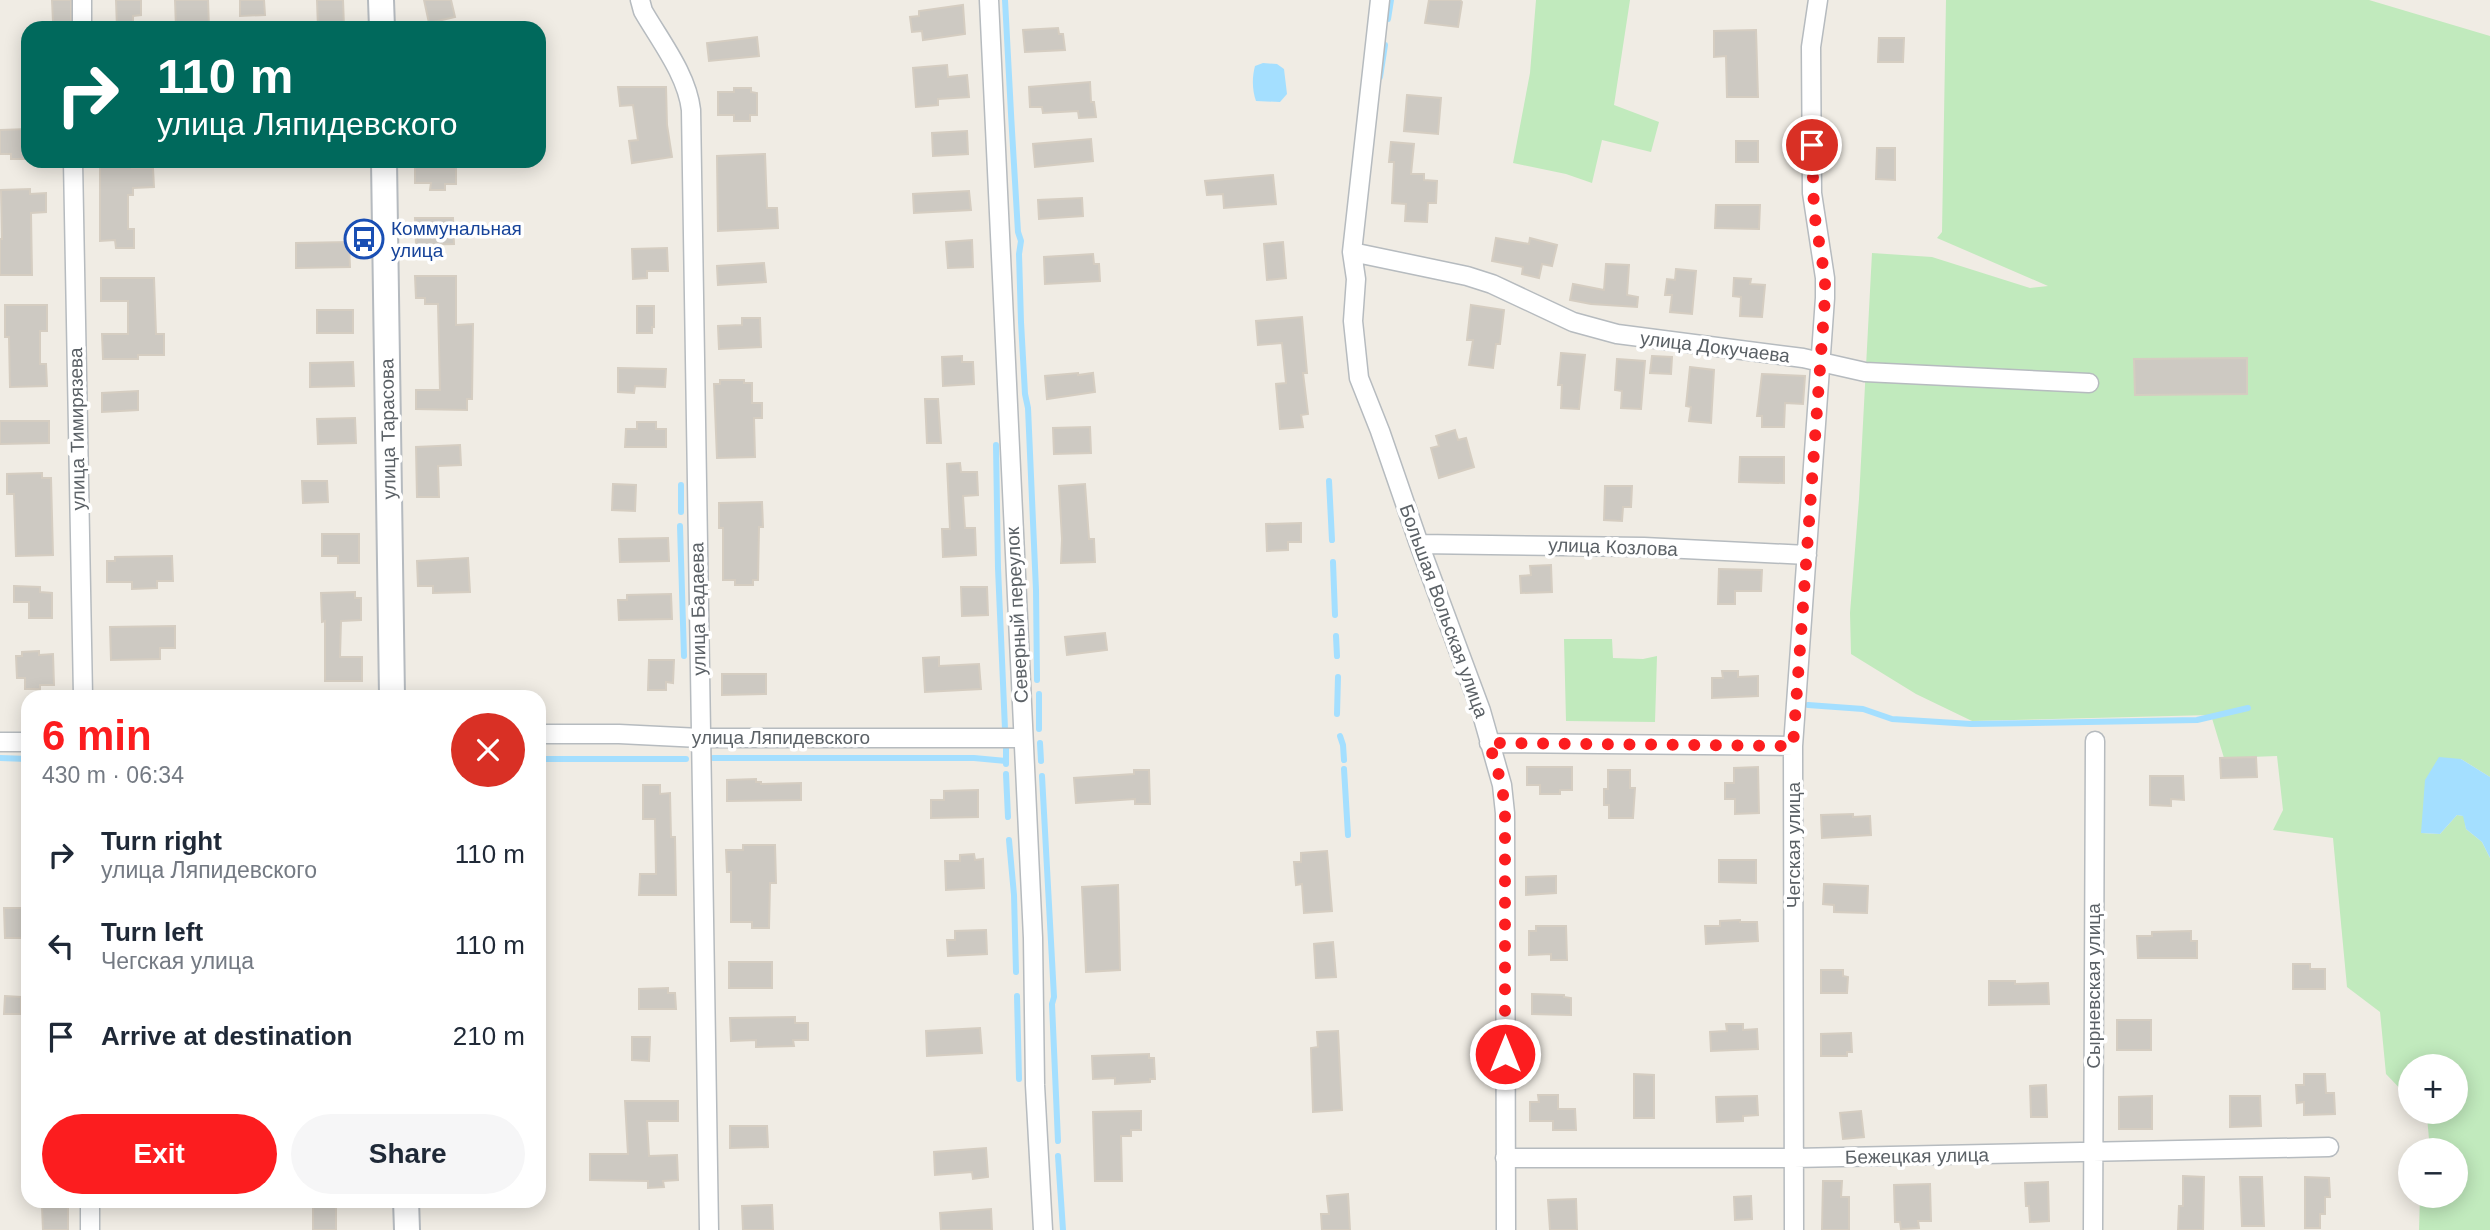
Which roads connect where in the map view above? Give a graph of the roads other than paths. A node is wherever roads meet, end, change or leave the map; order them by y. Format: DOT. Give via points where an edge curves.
graph roads {
  1 [pos="82,0"];
  2 [pos="381,0"];
  3 [pos="639,0"];
  4 [pos="989,0"];
  5 [pos="1380,0"];
  6 [pos="1818,0"];
  7 [pos="82,21"];
  8 [pos="382,21"];
  9 [pos="73,168"];
  10 [pos="384,168"];
  11 [pos="1352,253"];
  12 [pos="1821,362"];
  13 [pos="2089,383"];
  14 [pos="1419,544"];
  15 [pos="1807,555"];
  16 [pos="83,690"];
  17 [pos="392,690"];
  18 [pos="546,734"];
  19 [pos="700,738"];
  20 [pos="1023,738"];
  21 [pos="2095,741"];
  22 [pos="0,742"];
  23 [pos="21,742"];
  24 [pos="1489,743"];
  25 [pos="1793,746"];
  26 [pos="2329,1147"];
  27 [pos="2092,1152"];
  28 [pos="1505,1158"];
  29 [pos="1794,1158"];
  30 [pos="90,1208"];
  31 [pos="407,1208"];
  32 [pos="90,1230"];
  33 [pos="407,1230"];
  34 [pos="709,1230"];
  35 [pos="1043,1230"];
  36 [pos="1506,1230"];
  37 [pos="1794,1230"];
  38 [pos="2093,1230"];
  1 -- 7 [label="street"];
  2 -- 8 [label="street"];
  3 -- 19 [label="street, улица Бадаева" via="684,82 691,110"];
  4 -- 20 [label="street, Северный переулок"];
  5 -- 11 [label="street, Большая Вольская улица"];
  6 -- 12 [label="street, Чегская улица" via="1811,47 1812,193 1825,298"];
  9 -- 16 [label="street, улица Тимирязева"];
  10 -- 17 [label="street, улица Тарасова"];
  11 -- 12 [label="street, улица Докучаева" via="1467,276 1594,329"];
  11 -- 14 [label="street, Большая Вольская улица" via="1359,378"];
  12 -- 13 [label="street, улица Докучаева" via="1883,373"];
  12 -- 15 [label="street, Чегская улица"];
  14 -- 15 [label="street, улица Козлова"];
  14 -- 24 [label="street, Большая Вольская улица"];
  15 -- 25 [label="street, Чегская улица"];
  18 -- 19 [label="street, улица Ляпидевского"];
  19 -- 20 [label="street, улица Ляпидевского"];
  19 -- 34 [label="street, улица Бадаева"];
  20 -- 35 [label="street, Северный переулок"];
  21 -- 27 [label="street, Сырневская улица"];
  22 -- 23 [label="street"];
  24 -- 25 [label="street"];
  24 -- 28 [label="street, Большая Вольская улица" via="1505,813"];
  25 -- 29 [label="street, Чегская улица"];
  26 -- 27 [label="street, Бежецкая улица"];
  27 -- 29 [label="street, Бежецкая улица"];
  27 -- 38 [label="street, Сырневская улица"];
  28 -- 29 [label="street, Бежецкая улица"];
  28 -- 36 [label="street, Большая Вольская улица"];
  29 -- 37 [label="street, Чегская улица"];
  30 -- 32 [label="street"];
  31 -- 33 [label="street"];
}
